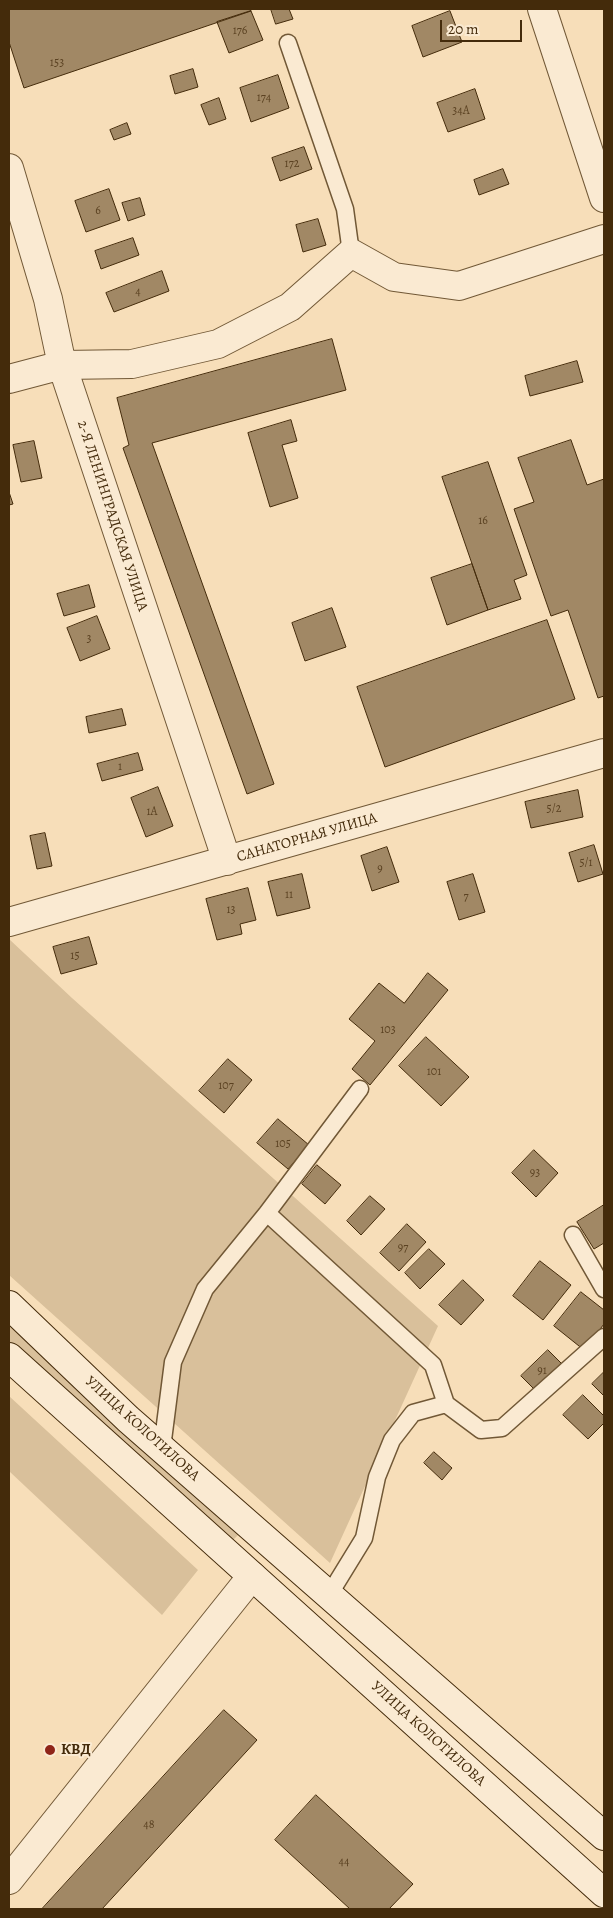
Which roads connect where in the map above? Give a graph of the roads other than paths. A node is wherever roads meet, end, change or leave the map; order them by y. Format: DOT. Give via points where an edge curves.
graph roads {
  1 [pos="542,9"];
  2 [pos="288,43"];
  3 [pos="9,168"];
  4 [pos="604,198"];
  5 [pos="604,239"];
  6 [pos="351,253"];
  7 [pos="62,366"];
  8 [pos="9,379"];
  9 [pos="604,753"];
  10 [pos="227,861"];
  11 [pos="9,922"];
  12 [pos="360,1088"];
  13 [pos="267,1213"];
  14 [pos="573,1235"];
  15 [pos="604,1290"];
  16 [pos="9,1305"];
  17 [pos="604,1337"];
  18 [pos="9,1357"];
  19 [pos="446,1404"];
  20 [pos="162,1448"];
  21 [pos="279,1550"];
  22 [pos="252,1576"];
  23 [pos="329,1595"];
  24 [pos="604,1836"];
  25 [pos="9,1880"];
  26 [pos="604,1892"];
  1 -- 4 [label="street"];
  2 -- 6 [label="lane" via="345,209"];
  3 -- 7 [label="street, 2-Я ЛЕНИНГРАДСКАЯ УЛИЦА" via="48,299"];
  5 -- 6 [label="street" via="459,286 394,277"];
  6 -- 7 [label="street" via="290,307 218,344 132,364"];
  7 -- 8 [label="street"];
  7 -- 10 [label="street, 2-Я ЛЕНИНГРАДСКАЯ УЛИЦА"];
  9 -- 10 [label="street, САНАТОРНАЯ УЛИЦА"];
  10 -- 11 [label="street, САНАТОРНАЯ УЛИЦА"];
  12 -- 13 [label="lane"];
  13 -- 19 [label="lane" via="433,1365"];
  13 -- 20 [label="lane" via="205,1288 173,1362"];
  14 -- 15 [label="lane"];
  16 -- 20 [label="street, УЛИЦА КОЛОТИЛОВА"];
  17 -- 19 [label="lane" via="502,1428 482,1430"];
  18 -- 22 [label="street, УЛИЦА КОЛОТИЛОВА"];
  19 -- 23 [label="lane" via="413,1413 392,1440 377,1477 364,1538"];
  20 -- 21 [label="street, УЛИЦА КОЛОТИЛОВА"];
  21 -- 22 [label="street"];
  21 -- 23 [label="street, УЛИЦА КОЛОТИЛОВА"];
  22 -- 25 [label="street"];
  22 -- 26 [label="street, УЛИЦА КОЛОТИЛОВА"];
  23 -- 24 [label="street, УЛИЦА КОЛОТИЛОВА"];
}
